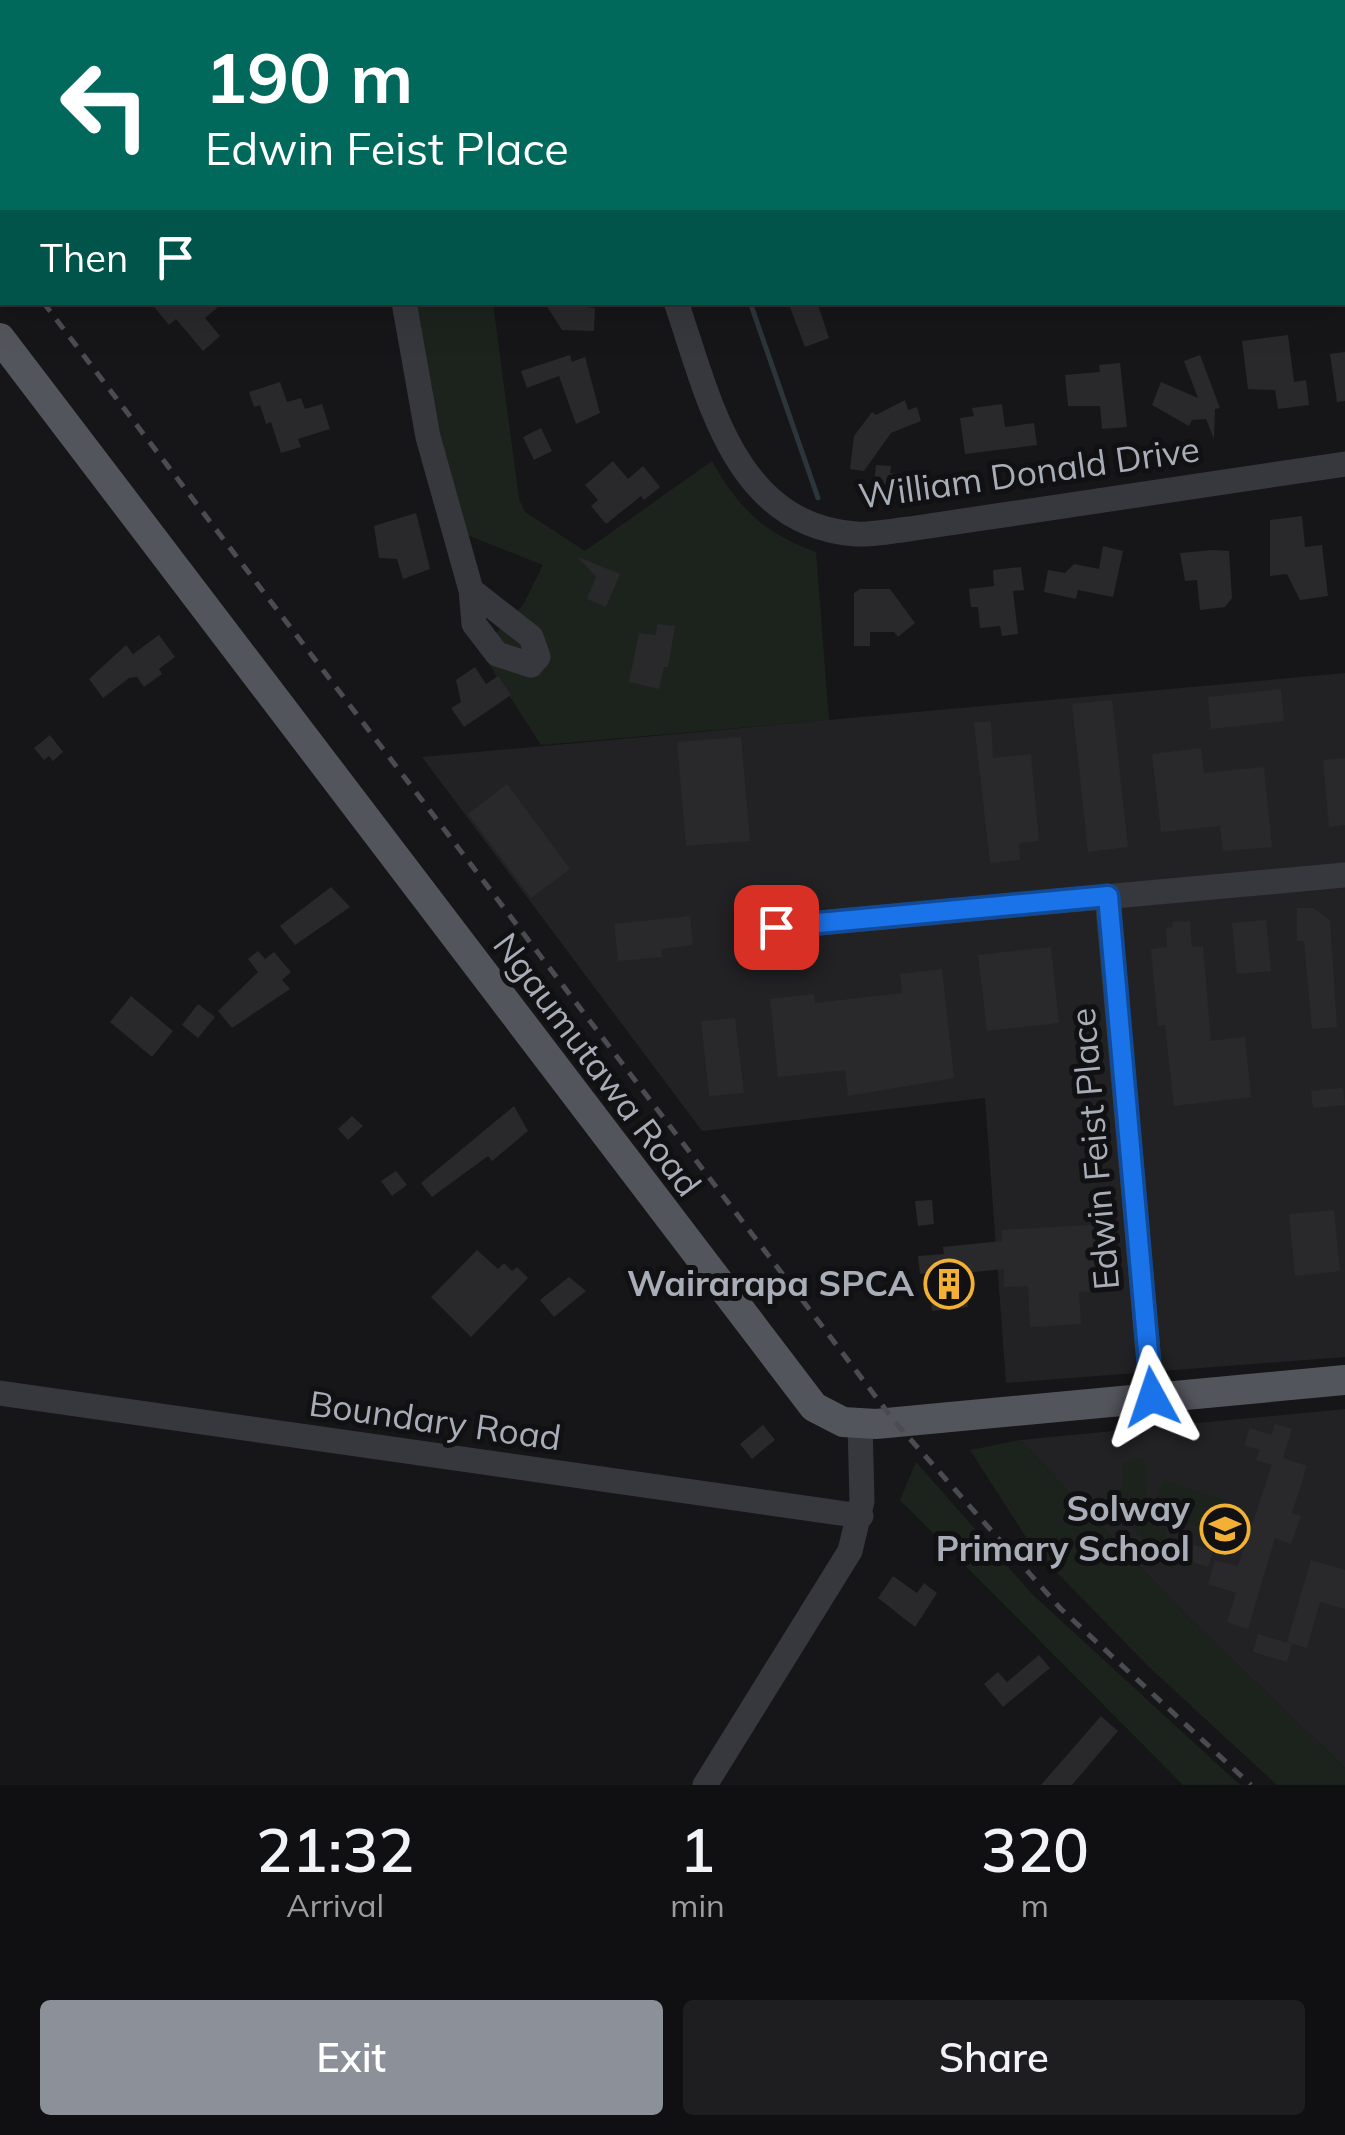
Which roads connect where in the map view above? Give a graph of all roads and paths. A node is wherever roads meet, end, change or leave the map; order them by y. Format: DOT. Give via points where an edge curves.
graph roads {
  1 [pos="405,305"];
  2 [pos="677,305"];
  3 [pos="0,338"];
  4 [pos="1345,464"];
  5 [pos="471,590"];
  6 [pos="1345,875"];
  7 [pos="1108,896"];
  8 [pos="776,927"];
  9 [pos="1345,1380"];
  10 [pos="0,1393"];
  11 [pos="1152,1397"];
  12 [pos="860,1424"];
  13 [pos="861,1516"];
  14 [pos="705,1785"];
  1 -- 5 [label="street" via="428,438"];
  2 -- 4 [label="street, William Donald Drive" via="722,432 745,476 813,526 858,534 909,529"];
  3 -- 12 [label="main road, Ngaumutawa Road" via="800,1390 830,1418"];
  6 -- 7 [label="street"];
  7 -- 8 [label="street"];
  7 -- 11 [label="street, Edwin Feist Place"];
  9 -- 11 [label="main road, Ngaumutawa Road"];
  10 -- 13 [label="street, Boundary Road"];
  11 -- 12 [label="main road, Ngaumutawa Road"];
  12 -- 13 [label="street"];
  13 -- 14 [label="street" via="839,1574"];
}
